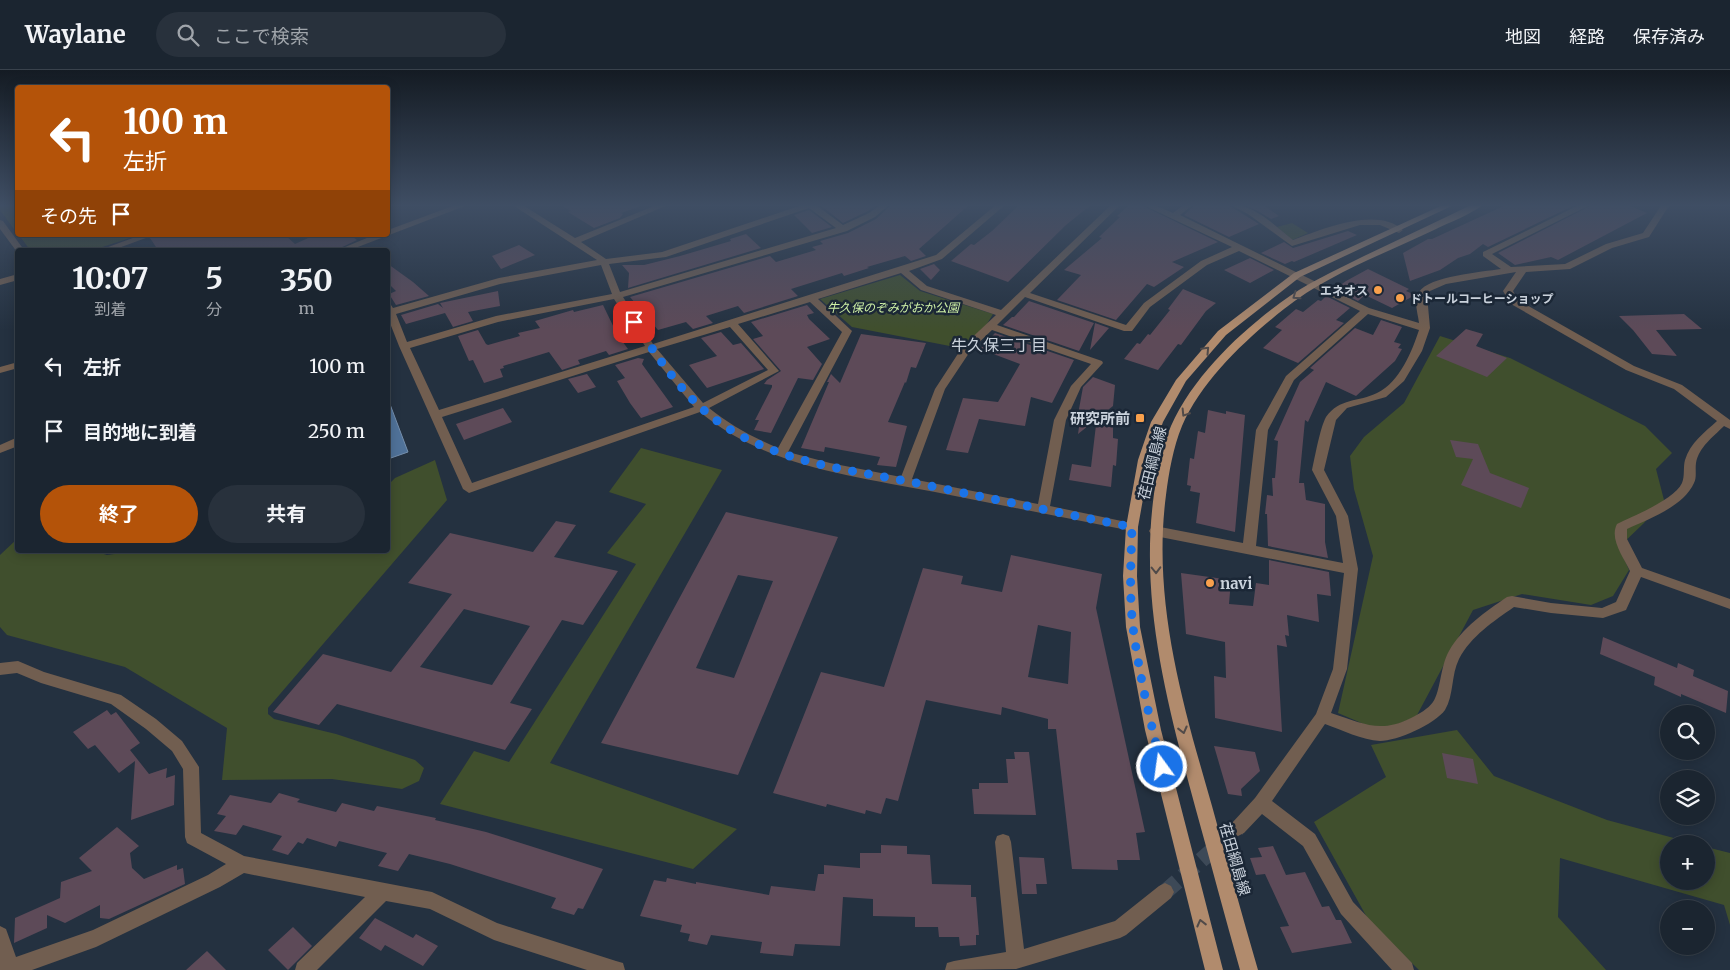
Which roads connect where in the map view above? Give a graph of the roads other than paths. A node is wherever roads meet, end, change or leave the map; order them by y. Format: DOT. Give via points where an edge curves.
graph roads {
  1 [pos="581,246"];
  2 [pos="687,246"];
  3 [pos="786,246"];
  4 [pos="951,246"];
  5 [pos="1074,246"];
  6 [pos="1240,246"];
  7 [pos="1364,246"];
  8 [pos="1392,246"];
  9 [pos="1502,246"];
  10 [pos="1609,246"];
  11 [pos="604,262"];
  12 [pos="1523,269"];
  13 [pos="902,270"];
  14 [pos="1509,270"];
  15 [pos="1297,276"];
  16 [pos="15,278"];
  17 [pos="0,282"];
  18 [pos="1313,284"];
  19 [pos="1025,294"];
  20 [pos="617,296"];
  21 [pos="811,298"];
  22 [pos="390,310"];
  23 [pos="1366,310"];
  24 [pos="390,312"];
  25 [pos="1004,314"];
  26 [pos="732,323"];
  27 [pos="991,326"];
  28 [pos="1425,328"];
  29 [pos="404,346"];
  30 [pos="652,348"];
  31 [pos="15,366"];
  32 [pos="0,370"];
  33 [pos="701,408"];
  34 [pos="435,415"];
  35 [pos="1726,423"];
  36 [pos="15,442"];
  37 [pos="0,449"];
  38 [pos="781,454"];
  39 [pos="905,481"];
  40 [pos="1043,509"];
  41 [pos="1132,527"];
  42 [pos="1155,532"];
  43 [pos="1250,550"];
  44 [pos="1351,570"];
  45 [pos="1637,571"];
  46 [pos="1730,604"];
  47 [pos="0,669"];
  48 [pos="1322,717"];
  49 [pos="1261,803"];
  50 [pos="1238,828"];
  51 [pos="1003,842"];
  52 [pos="242,864"];
  53 [pos="382,892"];
  54 [pos="1165,892"];
  55 [pos="0,935"];
  56 [pos="1016,960"];
  57 [pos="9,969"];
  58 [pos="304,970"];
  59 [pos="616,970"];
  60 [pos="954,970"];
  61 [pos="1214,970"];
  62 [pos="1250,970"];
  63 [pos="1405,970"];
  1 -- 11 [label="street"];
  2 -- 11 [label="street" via="663,254"];
  3 -- 20 [label="street"];
  4 -- 13 [label="street" via="939,256"];
  5 -- 19 [label="street"];
  6 -- 15 [label="street"];
  6 -- 19 [label="street" via="1204,263 1147,305 1128,329"];
  7 -- 15 [label="main road, 荏田綱島線"];
  8 -- 18 [label="main road, 荏田綱島線"];
  9 -- 14 [label="street" via="1486,254"];
  10 -- 12 [label="street" via="1567,267"];
  11 -- 20 [label="street"];
  11 -- 22 [label="street" via="499,281"];
  12 -- 14 [label="street"];
  12 -- 35 [label="street" via="1508,291 1514,302 1630,368 1678,387"];
  13 -- 21 [label="street"];
  13 -- 25 [label="street" via="924,288"];
  14 -- 28 [label="street" via="1444,282 1427,289 1421,301"];
  15 -- 18 [label="street"];
  41 -- 15 [label="main road, 荏田綱島線, one-way" via="1144,460 1156,422 1181,380 1222,333"];
  16 -- 17 [label="street"];
  18 -- 23 [label="street"];
  18 -- 42 [label="main road, 荏田綱島線, one-way" via="1281,306 1239,343 1200,388 1177,425 1165,464"];
  19 -- 25 [label="street"];
  20 -- 29 [label="street" via="496,318"];
  20 -- 30 [label="street"];
  21 -- 26 [label="street"];
  21 -- 38 [label="street" via="847,331"];
  23 -- 28 [label="street"];
  23 -- 43 [label="street" via="1290,378 1262,430"];
  24 -- 29 [label="street"];
  25 -- 27 [label="street"];
  26 -- 30 [label="street"];
  26 -- 33 [label="street" via="774,371"];
  27 -- 39 [label="street" via="967,348 940,389"];
  27 -- 40 [label="street" via="1098,363 1076,386 1060,420"];
  28 -- 44 [label="street" via="1417,351 1400,379 1382,395 1343,406 1331,419 1318,470 1342,516"];
  29 -- 34 [label="street"];
  30 -- 33 [label="street"];
  30 -- 34 [label="street"];
  31 -- 32 [label="street"];
  33 -- 34 [label="street" via="469,489"];
  33 -- 38 [label="street" via="736,433"];
  35 -- 45 [label="street" via="1697,448 1691,459 1688,484 1679,494 1621,527 1620,539"];
  36 -- 37 [label="street"];
  38 -- 39 [label="street"];
  39 -- 40 [label="street"];
  40 -- 41 [label="street"];
  61 -- 41 [label="main road, 荏田綱島線, one-way" via="1153,730 1133,626"];
  42 -- 43 [label="street"];
  42 -- 62 [label="main road, 荏田綱島線, one-way" via="1161,632 1182,730"];
  43 -- 44 [label="street"];
  44 -- 48 [label="street" via="1340,669"];
  45 -- 46 [label="street"];
  45 -- 48 [label="street" via="1621,606 1603,613 1512,600 1476,626 1454,654 1447,669 1439,706 1407,727 1380,734"];
  47 -- 52 [label="street" via="18,667 116,699 151,724 177,746 191,767 193,837"];
  48 -- 49 [label="street"];
  49 -- 50 [label="street"];
  49 -- 63 [label="street" via="1309,840 1347,908"];
  51 -- 56 [label="street"];
  52 -- 53 [label="street"];
  52 -- 57 [label="street" via="214,881 96,938"];
  53 -- 58 [label="street"];
  53 -- 59 [label="street" via="432,901 494,931"];
  54 -- 56 [label="street" via="1120,929"];
  55 -- 57 [label="street"];
  56 -- 60 [label="street"];
}
